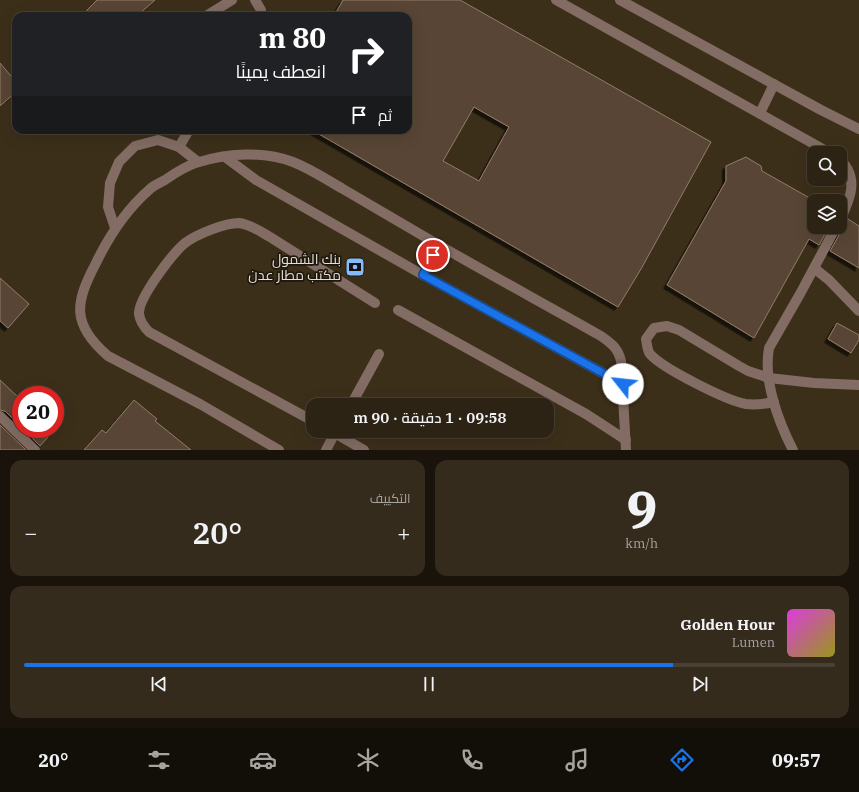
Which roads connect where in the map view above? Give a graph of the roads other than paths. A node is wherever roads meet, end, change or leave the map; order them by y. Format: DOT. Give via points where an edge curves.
graph roads {
  1 [pos="232,0"];
  2 [pos="255,0"];
  3 [pos="556,0"];
  4 [pos="620,0"];
  5 [pos="212,12"];
  6 [pos="261,12"];
  7 [pos="774,84"];
  8 [pos="760,113"];
  9 [pos="859,129"];
  10 [pos="187,134"];
  11 [pos="818,146"];
  12 [pos="179,147"];
  13 [pos="225,157"];
  14 [pos="198,162"];
  15 [pos="847,167"];
  16 [pos="847,205"];
  17 [pos="115,228"];
  18 [pos="832,234"];
  19 [pos="439,245"];
  20 [pos="814,268"];
  21 [pos="423,275"];
  22 [pos="375,303"];
  23 [pos="858,307"];
  24 [pos="398,310"];
  25 [pos="379,354"];
  26 [pos="769,378"];
  27 [pos="623,384"];
  28 [pos="859,385"];
  29 [pos="355,398"];
  30 [pos="774,402"];
  31 [pos="0,416"];
  32 [pos="306,418"];
  33 [pos="331,438"];
  34 [pos="344,438"];
  35 [pos="626,445"];
  36 [pos="35,450"];
  37 [pos="279,450"];
  38 [pos="326,450"];
  39 [pos="364,450"];
  40 [pos="792,450"];
  1 -- 5 [label="street"];
  2 -- 6 [label="street"];
  3 -- 8 [label="street"];
  4 -- 7 [label="street"];
  7 -- 8 [label="street"];
  7 -- 9 [label="street"];
  8 -- 11 [label="street"];
  10 -- 12 [label="street"];
  12 -- 14 [label="street"];
  12 -- 17 [label="street" via="158,140 135,146 119,162 110,183 108,207"];
  13 -- 14 [label="street"];
  13 -- 19 [label="street" via="246,154 270,156 293,162"];
  13 -- 21 [label="street" via="256,180"];
  14 -- 17 [label="street" via="150,188"];
  15 -- 16 [label="street" via="852,172 854,182"];
  17 -- 37 [label="street" via="89,277 79,311 84,329 95,345 108,356 200,404"];
  18 -- 20 [label="street"];
  19 -- 21 [label="street"];
  19 -- 27 [label="street" via="601,336 619,352"];
  20 -- 23 [label="street"];
  20 -- 26 [label="street" via="769,348"];
  21 -- 27 [label="street"];
  22 -- 32 [label="street" via="270,237 240,223 214,229 186,242 146,292 139,314 149,332"];
  24 -- 35 [label="street" via="586,414"];
  25 -- 29 [label="street"];
  26 -- 28 [label="street"];
  26 -- 30 [label="street"];
  26 -- 30 [label="street" via="748,371 667,326 654,328 646,339 648,352 658,362 720,395 746,404"];
  27 -- 35 [label="street"];
  30 -- 40 [label="street"];
  31 -- 36 [label="street"];
  33 -- 38 [label="street"];
  34 -- 39 [label="street"];
}
